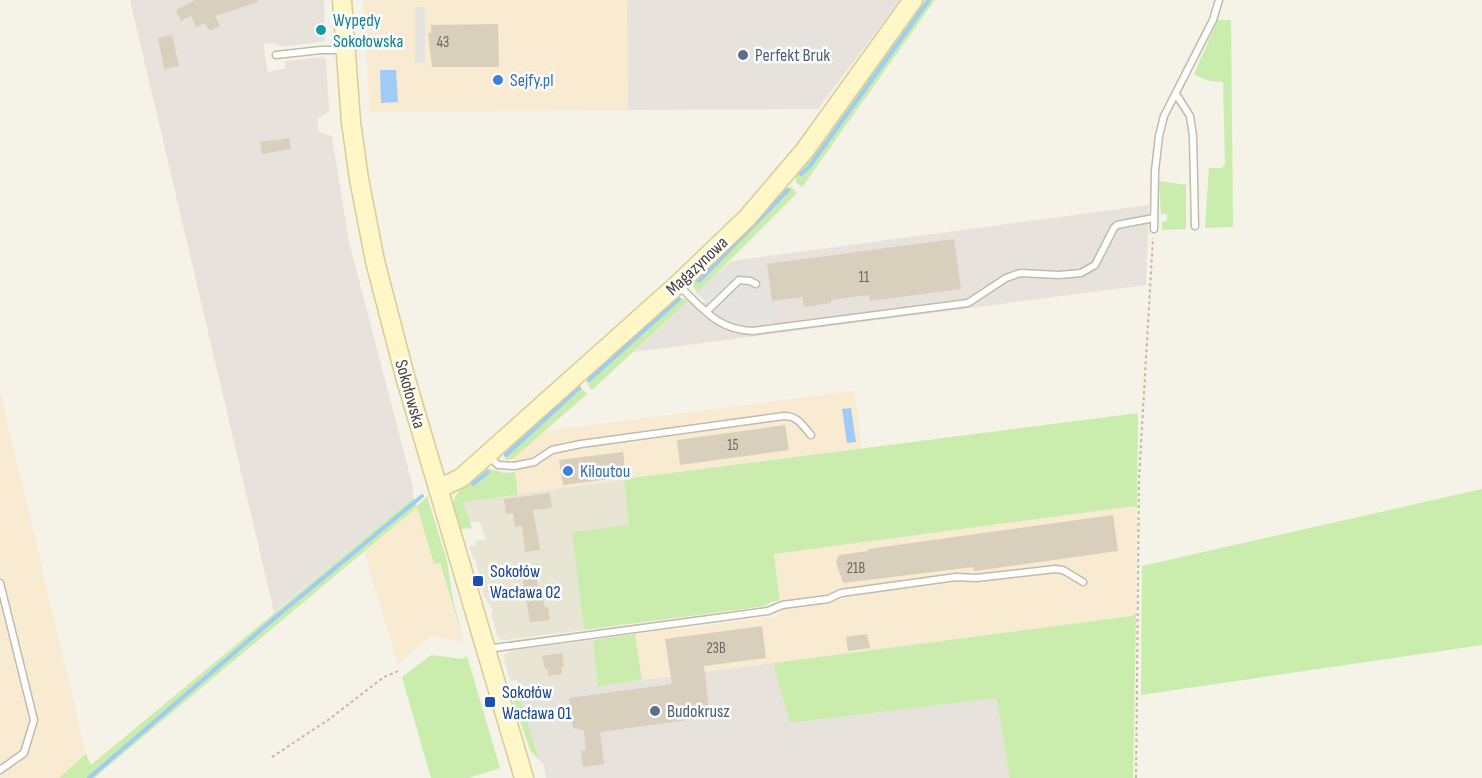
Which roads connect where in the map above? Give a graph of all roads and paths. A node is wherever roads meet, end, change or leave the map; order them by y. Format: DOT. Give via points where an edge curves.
graph roads {
  1 [pos="342,0"];
  2 [pos="914,0"];
  3 [pos="1220,0"];
  4 [pos="345,50"];
  5 [pos="276,55"];
  6 [pos="1176,94"];
  7 [pos="1154,218"];
  8 [pos="1195,226"];
  9 [pos="1154,229"];
  10 [pos="756,284"];
  11 [pos="678,285"];
  12 [pos="707,311"];
  13 [pos="811,435"];
  14 [pos="487,455"];
  15 [pos="438,489"];
  16 [pos="1083,582"];
  17 [pos="0,583"];
  18 [pos="486,650"];
  19 [pos="401,670"];
  20 [pos="272,758"];
  21 [pos="0,770"];
  22 [pos="524,778"];
  23 [pos="1136,778"];
  1 -- 4 [label="street, Sokołowska"];
  2 -- 11 [label="street, Magazynowa" via="782,179"];
  3 -- 6 [label="lane"];
  4 -- 5 [label="lane"];
  4 -- 15 [label="street, Sokołowska" via="354,151 375,261"];
  6 -- 7 [label="lane" via="1159,136"];
  6 -- 8 [label="lane" via="1190,116 1193,136"];
  7 -- 9 [label="lane"];
  7 -- 12 [label="lane" via="1117,225 1095,265 1088,270 1020,273 968,303 753,331 727,327"];
  9 -- 23 [label="path" via="1139,479"];
  10 -- 12 [label="lane" via="739,280"];
  11 -- 12 [label="lane"];
  11 -- 14 [label="street, Magazynowa"];
  13 -- 14 [label="lane" via="797,419 784,416 581,444 552,450 534,462 514,466 498,465"];
  14 -- 15 [label="street, Magazynowa" via="461,478"];
  15 -- 18 [label="street, Sokołowska"];
  16 -- 18 [label="lane" via="1055,569 956,577 841,593 768,611"];
  17 -- 21 [label="lane" via="33,720 24,753"];
  18 -- 22 [label="street, Sokołowska"];
  19 -- 20 [label="path" via="384,677"];
}
